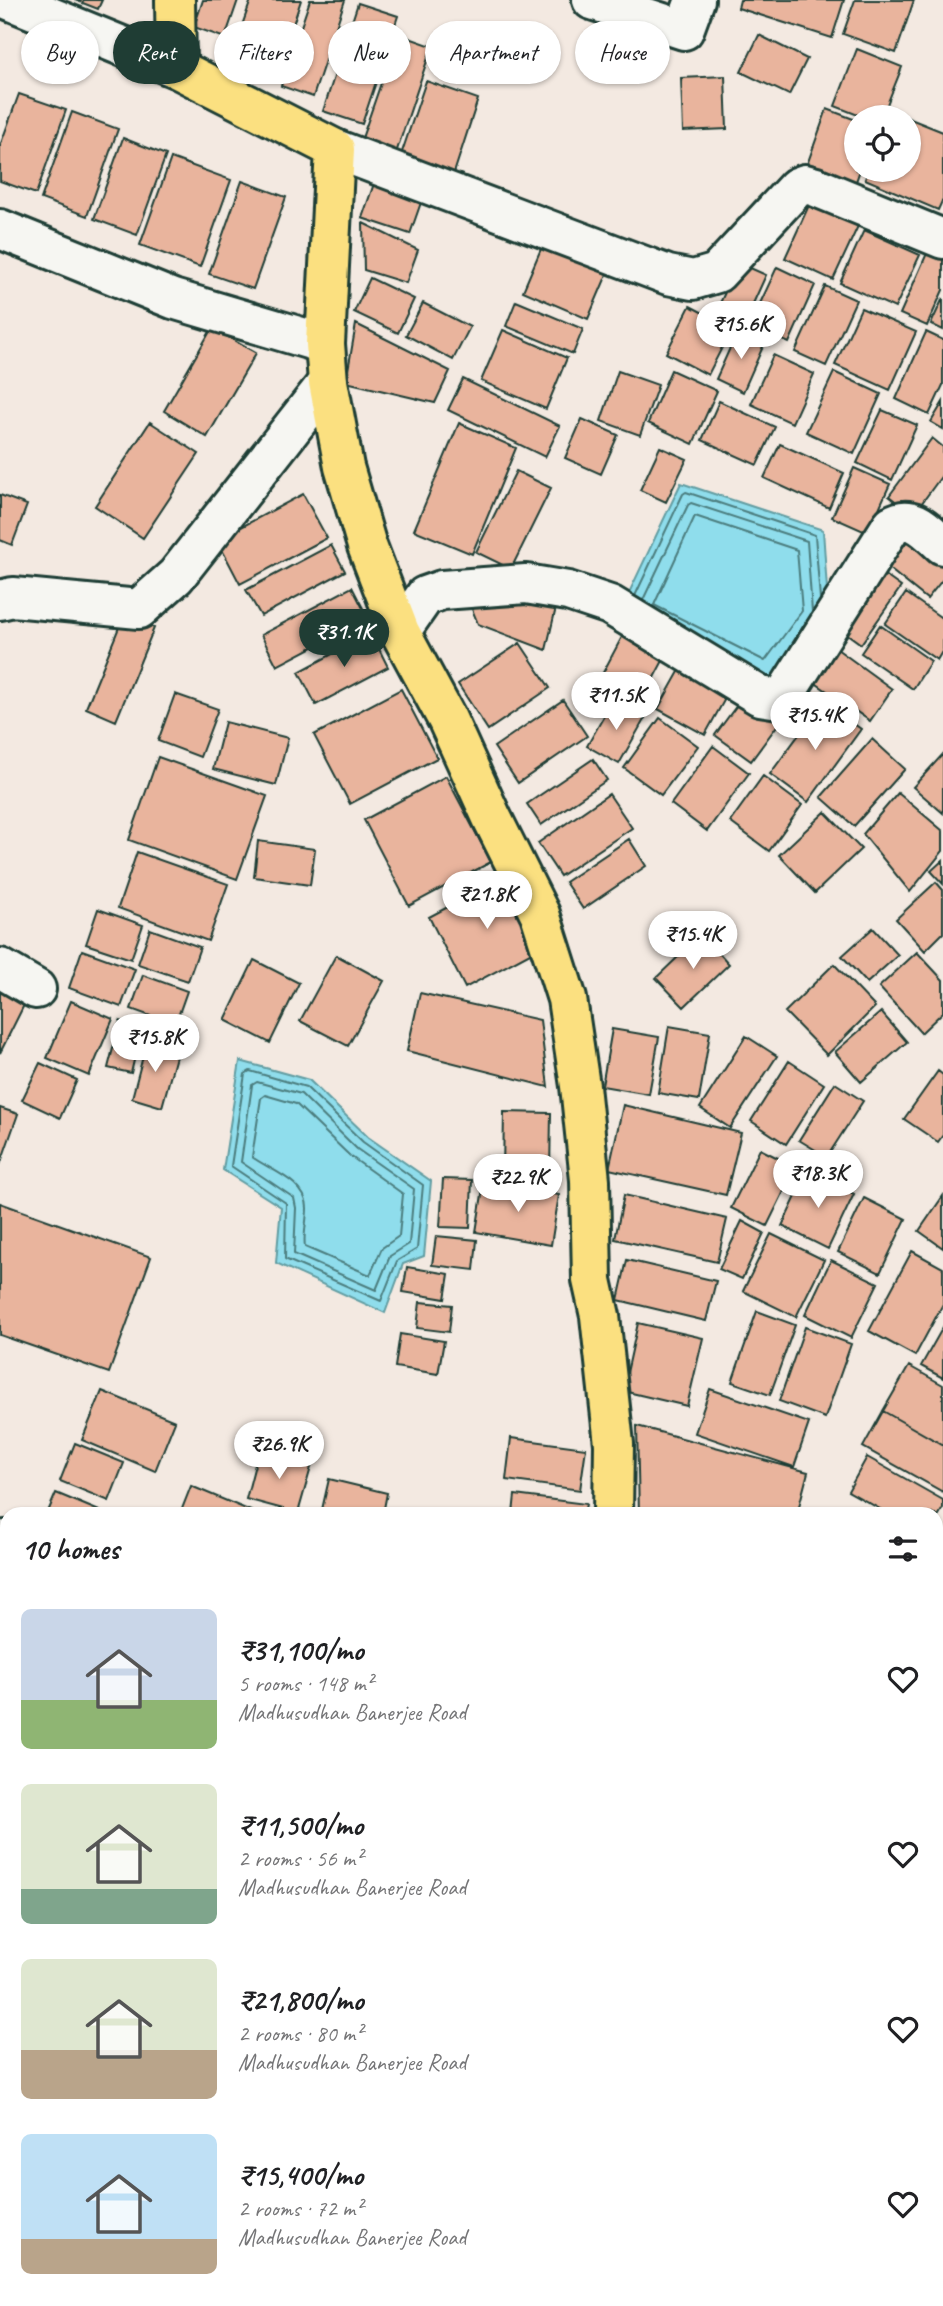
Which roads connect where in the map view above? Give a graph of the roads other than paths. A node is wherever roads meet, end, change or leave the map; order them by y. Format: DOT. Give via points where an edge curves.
graph roads {
  1 [pos="9,0"];
  2 [pos="175,0"];
  3 [pos="592,0"];
  4 [pos="695,0"];
  5 [pos="175,21"];
  6 [pos="113,42"];
  7 [pos="200,80"];
  8 [pos="335,149"];
  9 [pos="0,229"];
  10 [pos="943,239"];
  11 [pos="325,344"];
  12 [pos="328,382"];
  13 [pos="943,545"];
  14 [pos="0,600"];
  15 [pos="400,632"];
  16 [pos="0,968"];
  17 [pos="36,989"];
  18 [pos="613,1507"];
  1 -- 6 [label="street"];
  2 -- 5 [label="main road"];
  3 -- 4 [label="street" via="684,30"];
  7 -- 8 [label="main road"];
  8 -- 10 [label="street" via="693,281 717,273 797,187 805,184"];
  8 -- 11 [label="main road"];
  9 -- 11 [label="street" via="173,299"];
  11 -- 12 [label="main road"];
  12 -- 14 [label="street" via="176,576 139,609 13,597"];
  12 -- 15 [label="main road" via="344,467 367,546"];
  13 -- 15 [label="street" via="916,521 892,525 779,699 760,696 610,605 568,591 526,584 442,590 425,596"];
  15 -- 18 [label="main road" via="540,914 567,999 590,1180 592,1280 614,1444"];
  16 -- 17 [label="street"];
}
